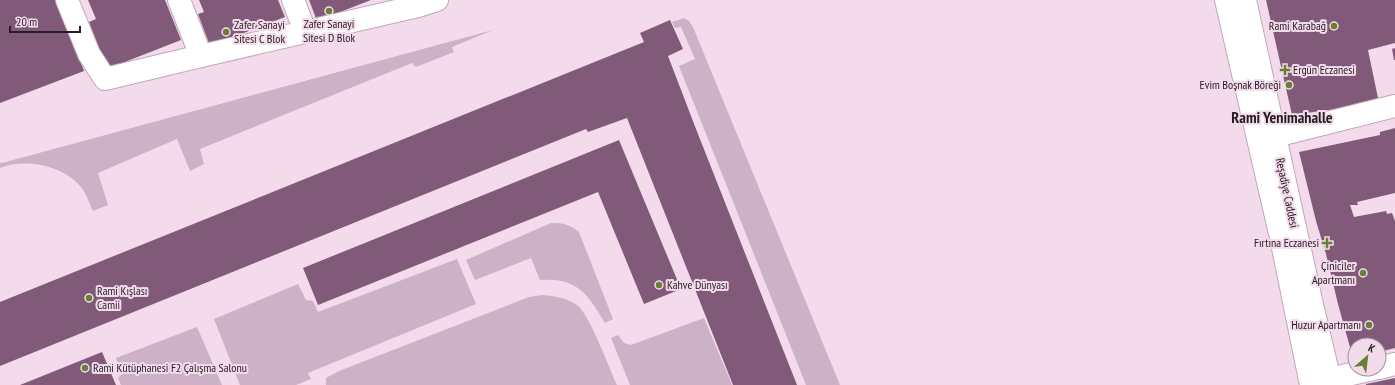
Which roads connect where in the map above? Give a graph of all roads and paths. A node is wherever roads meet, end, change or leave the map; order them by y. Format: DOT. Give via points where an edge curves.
graph roads {
  1 [pos="67,0"];
  2 [pos="179,0"];
  3 [pos="293,0"];
  4 [pos="1226,0"];
  5 [pos="1245,0"];
  6 [pos="424,2"];
  7 [pos="305,32"];
  8 [pos="201,56"];
  9 [pos="1395,106"];
  10 [pos="1267,138"];
  11 [pos="1347,376"];
  12 [pos="1324,383"];
  1 -- 8 [label="main road" via="89,54 105,79"];
  2 -- 8 [label="main road"];
  3 -- 7 [label="main road"];
  4 -- 10 [label="main road, Reşadiye Caddesi"];
  5 -- 10 [label="main road, Reşadiye Caddesi"];
  6 -- 7 [label="main road"];
  7 -- 8 [label="main road"];
  9 -- 10 [label="main road"];
  10 -- 12 [label="main road, Reşadiye Caddesi" via="1281,238"];
  11 -- 12 [label="main road"];
}
